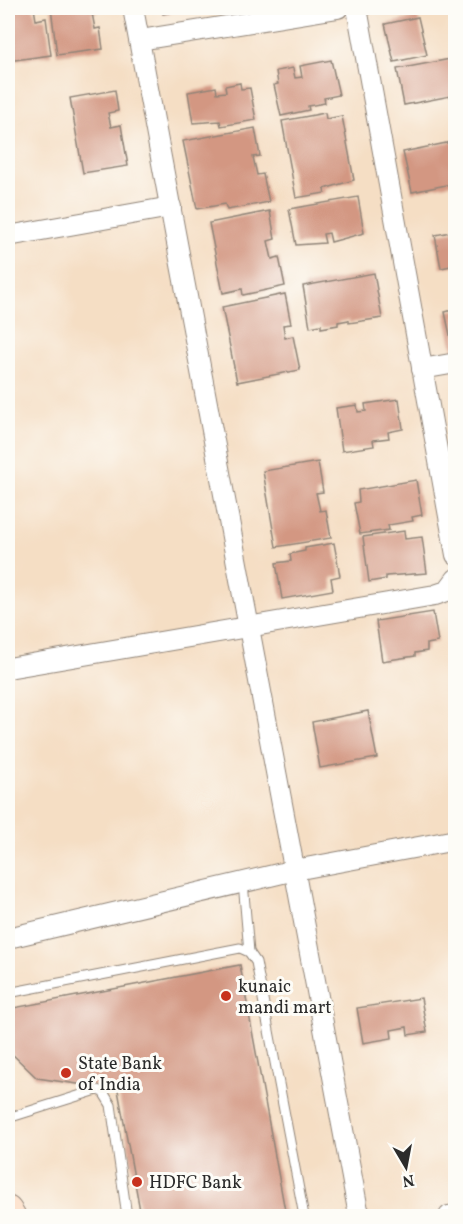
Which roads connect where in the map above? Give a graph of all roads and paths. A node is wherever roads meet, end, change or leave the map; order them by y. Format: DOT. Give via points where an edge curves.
graph roads {
  1 [pos="134,8"];
  2 [pos="338,8"];
  3 [pos="357,8"];
  4 [pos="140,40"];
  5 [pos="171,207"];
  6 [pos="8,236"];
  7 [pos="456,363"];
  8 [pos="422,369"];
  9 [pos="456,555"];
  10 [pos="456,579"];
  11 [pos="250,627"];
  12 [pos="8,668"];
  13 [pos="456,840"];
  14 [pos="295,870"];
  15 [pos="243,882"];
  16 [pos="8,938"];
  17 [pos="249,952"];
  18 [pos="8,993"];
  19 [pos="8,1118"];
  20 [pos="8,1210"];
  21 [pos="456,1215"];
  22 [pos="12,1216"];
  23 [pos="126,1216"];
  24 [pos="304,1216"];
  25 [pos="362,1216"];
  26 [pos="449,1216"];
  1 -- 4 [label="street"];
  2 -- 4 [label="street"];
  3 -- 8 [label="street"];
  4 -- 5 [label="street"];
  5 -- 6 [label="street"];
  5 -- 11 [label="street"];
  7 -- 8 [label="street"];
  8 -- 9 [label="street"];
  10 -- 11 [label="street" via="447,591 435,595"];
  11 -- 12 [label="street"];
  11 -- 14 [label="street"];
  13 -- 14 [label="street"];
  14 -- 15 [label="street"];
  14 -- 25 [label="street"];
  15 -- 16 [label="street"];
  15 -- 17 [label="lane"];
  17 -- 18 [label="lane" via="240,948"];
  17 -- 24 [label="lane" via="256,962"];
  19 -- 23 [label="lane" via="86,1093 103,1092 111,1105"];
  20 -- 22 [label="main road"];
  21 -- 26 [label="street"];
}
